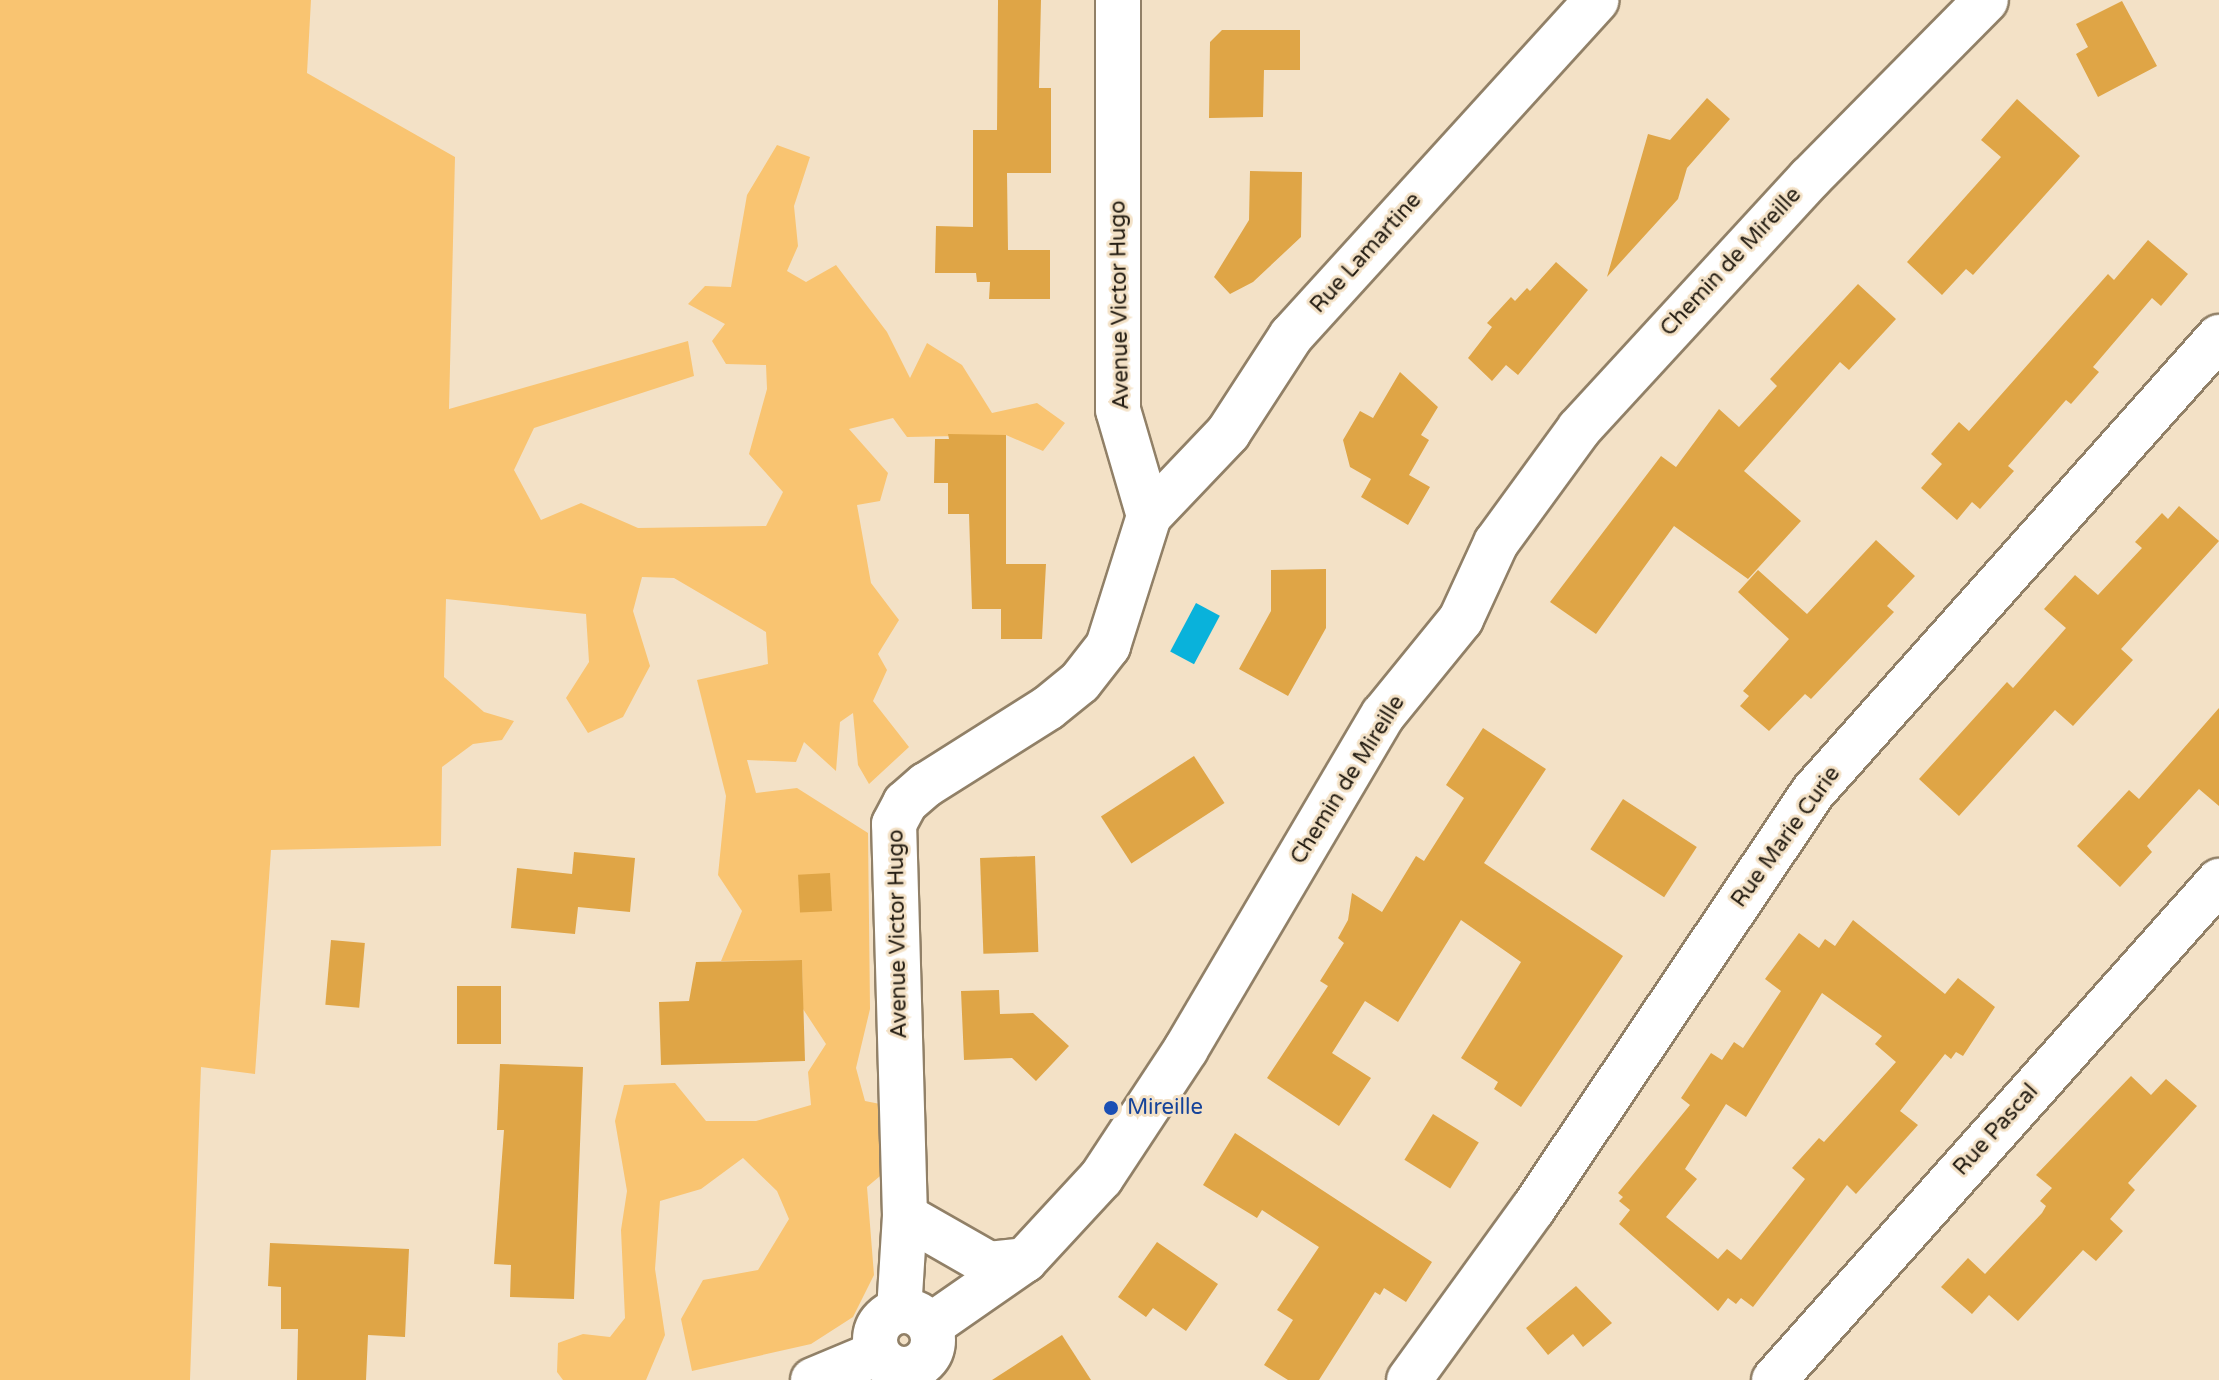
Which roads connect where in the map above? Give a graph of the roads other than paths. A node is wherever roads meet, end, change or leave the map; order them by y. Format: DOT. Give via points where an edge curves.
graph roads {
  1 [pos="1118,0"];
  2 [pos="1597,0"];
  3 [pos="1986,0"];
  4 [pos="2219,337"];
  5 [pos="1149,516"];
  6 [pos="2219,881"];
  7 [pos="905,1216"];
  8 [pos="1025,1260"];
  9 [pos="914,1319"];
  10 [pos="899,1367"];
  11 [pos="813,1380"];
  12 [pos="1409,1380"];
  13 [pos="1774,1380"];
  1 -- 5 [label="street, Avenue Victor Hugo" via="1118,410"];
  2 -- 5 [label="street, Rue Lamartine" via="1291,336 1228,433"];
  3 -- 8 [label="street, Chemin de Mireille" via="1810,178 1579,429 1496,543 1461,619 1383,715 1194,1036 1113,1161 1066,1222"];
  4 -- 12 [label="street, Rue Marie Curie" via="1813,792 1533,1209"];
  5 -- 7 [label="street, Avenue Victor Hugo" via="1108,646 1080,682 926,785 905,803 894,824"];
  6 -- 13 [label="street, Rue Pascal"];
  7 -- 8 [label="street" via="989,1264"];
  7 -- 9 [label="street, Avenue Victor Hugo"];
  8 -- 9 [label="street, Chemin de Mireille"];
  9 -- 10 [label="street" via="878,1327"];
  10 -- 11 [label="street"];
}
